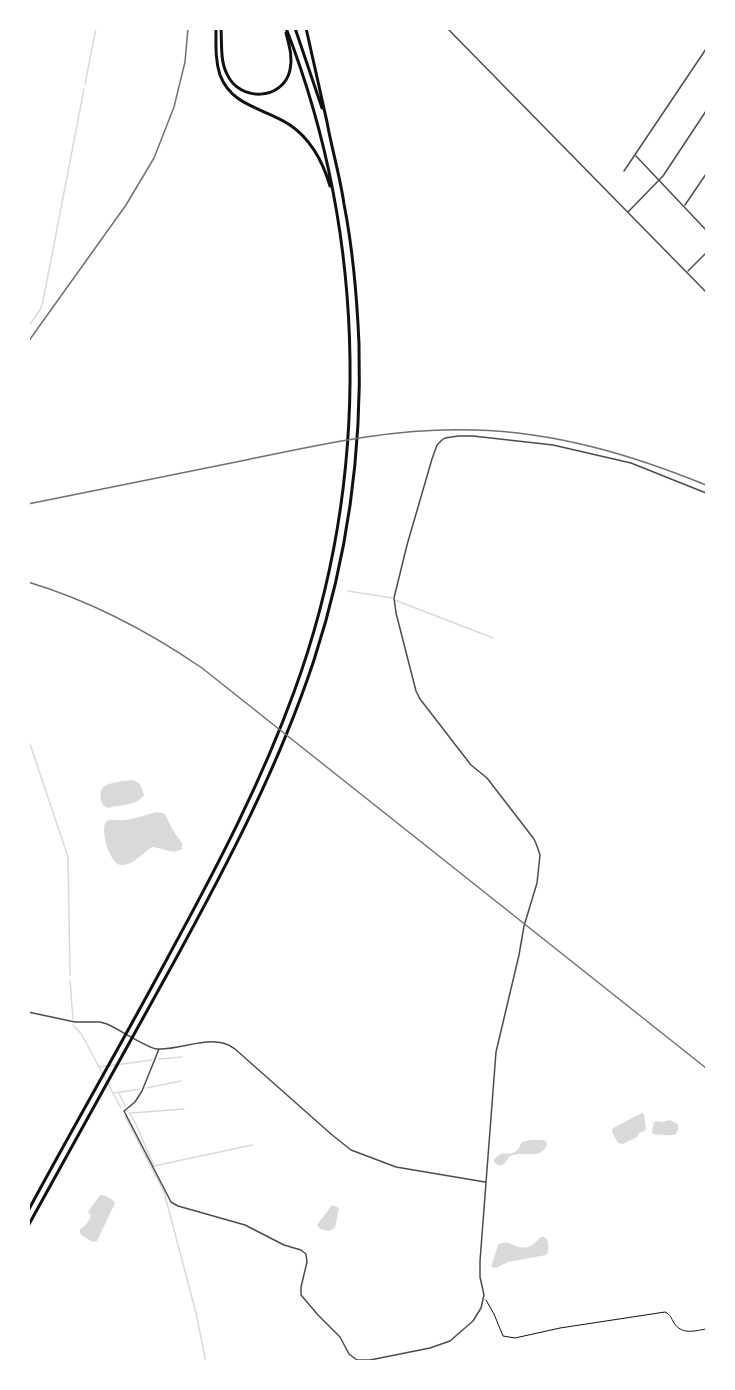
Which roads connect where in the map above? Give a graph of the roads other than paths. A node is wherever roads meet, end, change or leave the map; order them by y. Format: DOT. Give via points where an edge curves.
graph roads {
  1 [pos="216,28"];
  2 [pos="221,28"];
  3 [pos="286,28"];
  4 [pos="295,28"];
  5 [pos="306,28"];
  6 [pos="447,28"];
  7 [pos="706,49"];
  8 [pos="706,111"];
  9 [pos="326,121"];
  10 [pos="636,155"];
  11 [pos="624,171"];
  12 [pos="706,174"];
  13 [pos="658,181"];
  14 [pos="335,201"];
  15 [pos="684,206"];
  16 [pos="628,212"];
  17 [pos="706,230"];
  18 [pos="706,253"];
  19 [pos="687,271"];
  20 [pos="706,292"];
  21 [pos="706,493"];
  22 [pos="28,1011"];
  23 [pos="159,1049"];
  24 [pos="486,1182"];
  25 [pos="28,1211"];
  26 [pos="28,1226"];
  1 -- 14 [label="highway" via="218,68 225,87 240,101 285,122 307,139 324,167"];
  2 -- 3 [label="highway" via="224,67 230,80 243,92 259,95 276,89 288,75 291,54"];
  3 -- 14 [label="highway" via="318,125"];
  4 -- 9 [label="highway"];
  5 -- 9 [label="highway"];
  6 -- 16 [label="street"];
  7 -- 10 [label="street"];
  8 -- 13 [label="street"];
  9 -- 26 [label="highway" via="353,261 359,343 355,453 335,583 289,729 255,807"];
  10 -- 11 [label="street"];
  10 -- 13 [label="street"];
  12 -- 15 [label="street"];
  13 -- 15 [label="street"];
  13 -- 16 [label="street"];
  14 -- 25 [label="highway" via="349,308 349,426 337,530 302,672 214,872"];
  15 -- 17 [label="street"];
  16 -- 19 [label="street"];
  18 -- 19 [label="street"];
  19 -- 20 [label="street"];
  21 -- 24 [label="street" via="631,463 544,443 450,437 440,442 432,459 394,598 416,691 456,747 487,778 524,826 540,855 537,883 496,1052"];
  22 -- 23 [label="street" via="75,1022 107,1024"];
  23 -- 24 [label="street" via="213,1042 231,1046 351,1150 396,1167"];
  23 -- 24 [label="street" via="142,1091 124,1111 169,1199 178,1206 245,1225 306,1254 301,1295 357,1360 444,1343 476,1317 484,1295 480,1269"];
}
